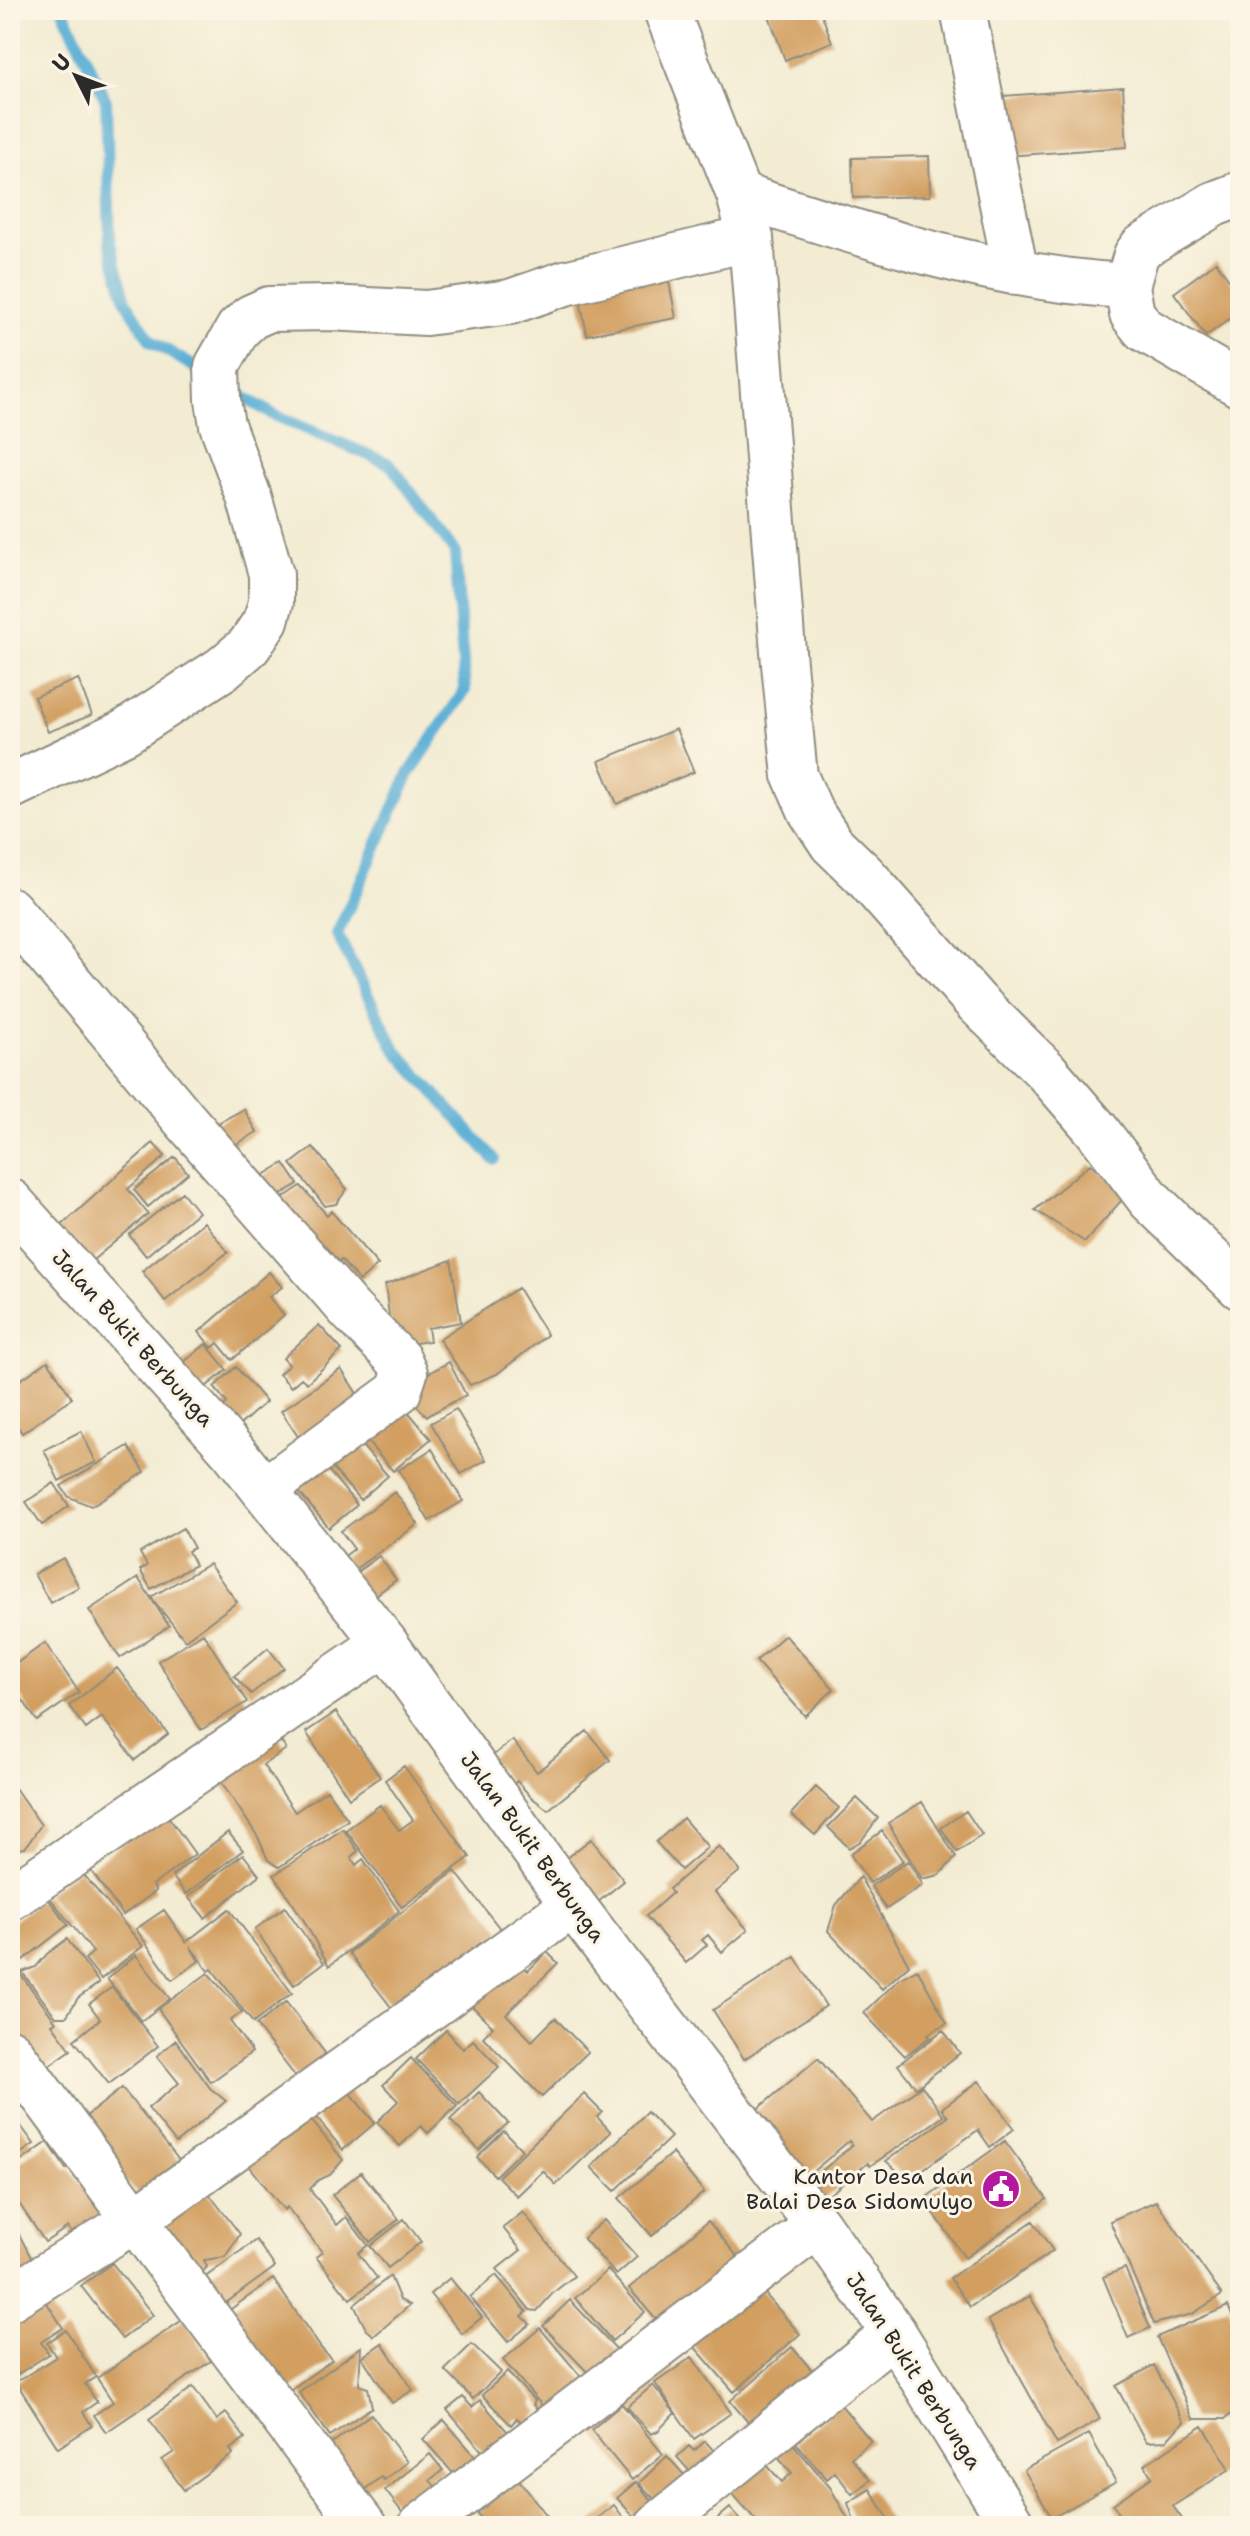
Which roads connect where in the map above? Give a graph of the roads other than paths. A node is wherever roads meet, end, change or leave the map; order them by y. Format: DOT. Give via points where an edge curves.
graph roads {
  1 [pos="666,10"];
  2 [pos="963,10"];
  3 [pos="1240,194"];
  4 [pos="739,195"];
  5 [pos="751,238"];
  6 [pos="1016,273"];
  7 [pos="1127,286"];
  8 [pos="1240,385"];
  9 [pos="10,787"];
  10 [pos="10,910"];
  11 [pos="10,1201"];
  12 [pos="1240,1287"];
  13 [pos="264,1490"];
  14 [pos="385,1643"];
  15 [pos="10,1898"];
  16 [pos="573,1905"];
  17 [pos="10,2051"];
  18 [pos="135,2220"];
  19 [pos="818,2225"];
  20 [pos="10,2298"];
  21 [pos="894,2333"];
  22 [pos="364,2526"];
  23 [pos="421,2526"];
  24 [pos="657,2526"];
  25 [pos="1013,2526"];
  1 -- 4 [label="street"];
  2 -- 6 [label="street"];
  3 -- 7 [label="street" via="1142,247"];
  4 -- 5 [label="street"];
  4 -- 6 [label="street" via="901,247"];
  5 -- 9 [label="street" via="565,283 510,302 426,313 329,308 259,312 238,329 218,383 222,425 271,574 266,620 249,646 222,669 125,732"];
  5 -- 12 [label="street" via="795,776 811,812 832,844 1046,1071 1150,1200"];
  6 -- 7 [label="street"];
  7 -- 8 [label="street" via="1132,314 1144,329"];
  10 -- 13 [label="street" via="405,1373 399,1391"];
  11 -- 13 [label="street, Jalan Bukit Berbunga"];
  13 -- 14 [label="street, Jalan Bukit Berbunga"];
  14 -- 15 [label="street"];
  14 -- 16 [label="street, Jalan Bukit Berbunga"];
  16 -- 18 [label="street"];
  16 -- 19 [label="street, Jalan Bukit Berbunga"];
  17 -- 18 [label="street"];
  18 -- 20 [label="street"];
  18 -- 22 [label="street"];
  19 -- 21 [label="street, Jalan Bukit Berbunga"];
  19 -- 23 [label="street"];
  21 -- 24 [label="street"];
  21 -- 25 [label="street, Jalan Bukit Berbunga"];
}
